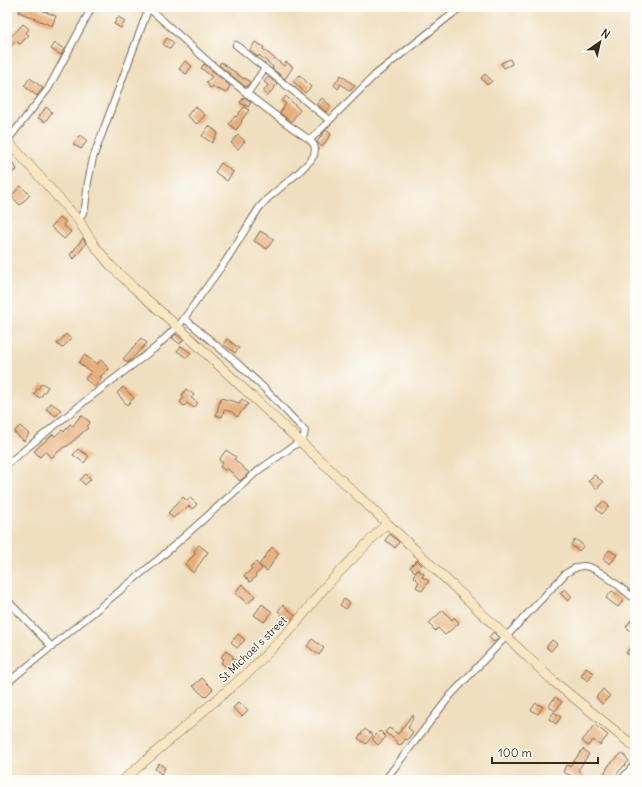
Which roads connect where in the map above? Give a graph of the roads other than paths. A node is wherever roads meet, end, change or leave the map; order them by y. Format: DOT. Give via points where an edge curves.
graph roads {
  1 [pos="92,7"];
  2 [pos="148,7"];
  3 [pos="462,7"];
  4 [pos="236,45"];
  5 [pos="266,68"];
  6 [pos="247,94"];
  7 [pos="329,120"];
  8 [pos="7,140"];
  9 [pos="310,140"];
  10 [pos="79,221"];
  11 [pos="181,322"];
  12 [pos="302,439"];
  13 [pos="7,464"];
  14 [pos="387,522"];
  15 [pos="635,599"];
  16 [pos="7,600"];
  17 [pos="510,634"];
  18 [pos="52,647"];
  19 [pos="7,683"];
  20 [pos="635,747"];
  21 [pos="635,764"];
  22 [pos="123,780"];
  23 [pos="385,780"];
  24 [pos="621,780"];
  1 -- 8 [label="street" via="48,89"];
  2 -- 6 [label="street"];
  2 -- 10 [label="street" via="93,158 85,208"];
  3 -- 7 [label="street" via="376,75"];
  4 -- 5 [label="street"];
  5 -- 6 [label="street"];
  5 -- 7 [label="street"];
  6 -- 9 [label="street"];
  7 -- 9 [label="street"];
  8 -- 10 [label="street"];
  9 -- 11 [label="street" via="315,149 310,161 259,208 227,259"];
  10 -- 11 [label="street" via="111,266 134,288"];
  11 -- 12 [label="street"];
  11 -- 12 [label="street" via="235,361 265,389 305,431"];
  11 -- 13 [label="street" via="155,348"];
  12 -- 14 [label="street"];
  12 -- 18 [label="street" via="258,470 160,558"];
  14 -- 17 [label="street"];
  14 -- 22 [label="street, St Michael s street" via="250,672"];
  15 -- 17 [label="street" via="593,568 576,567 566,573"];
  16 -- 18 [label="street"];
  17 -- 20 [label="street" via="553,681"];
  17 -- 23 [label="street" via="450,696"];
  18 -- 19 [label="street"];
  21 -- 24 [label="street"];
}
